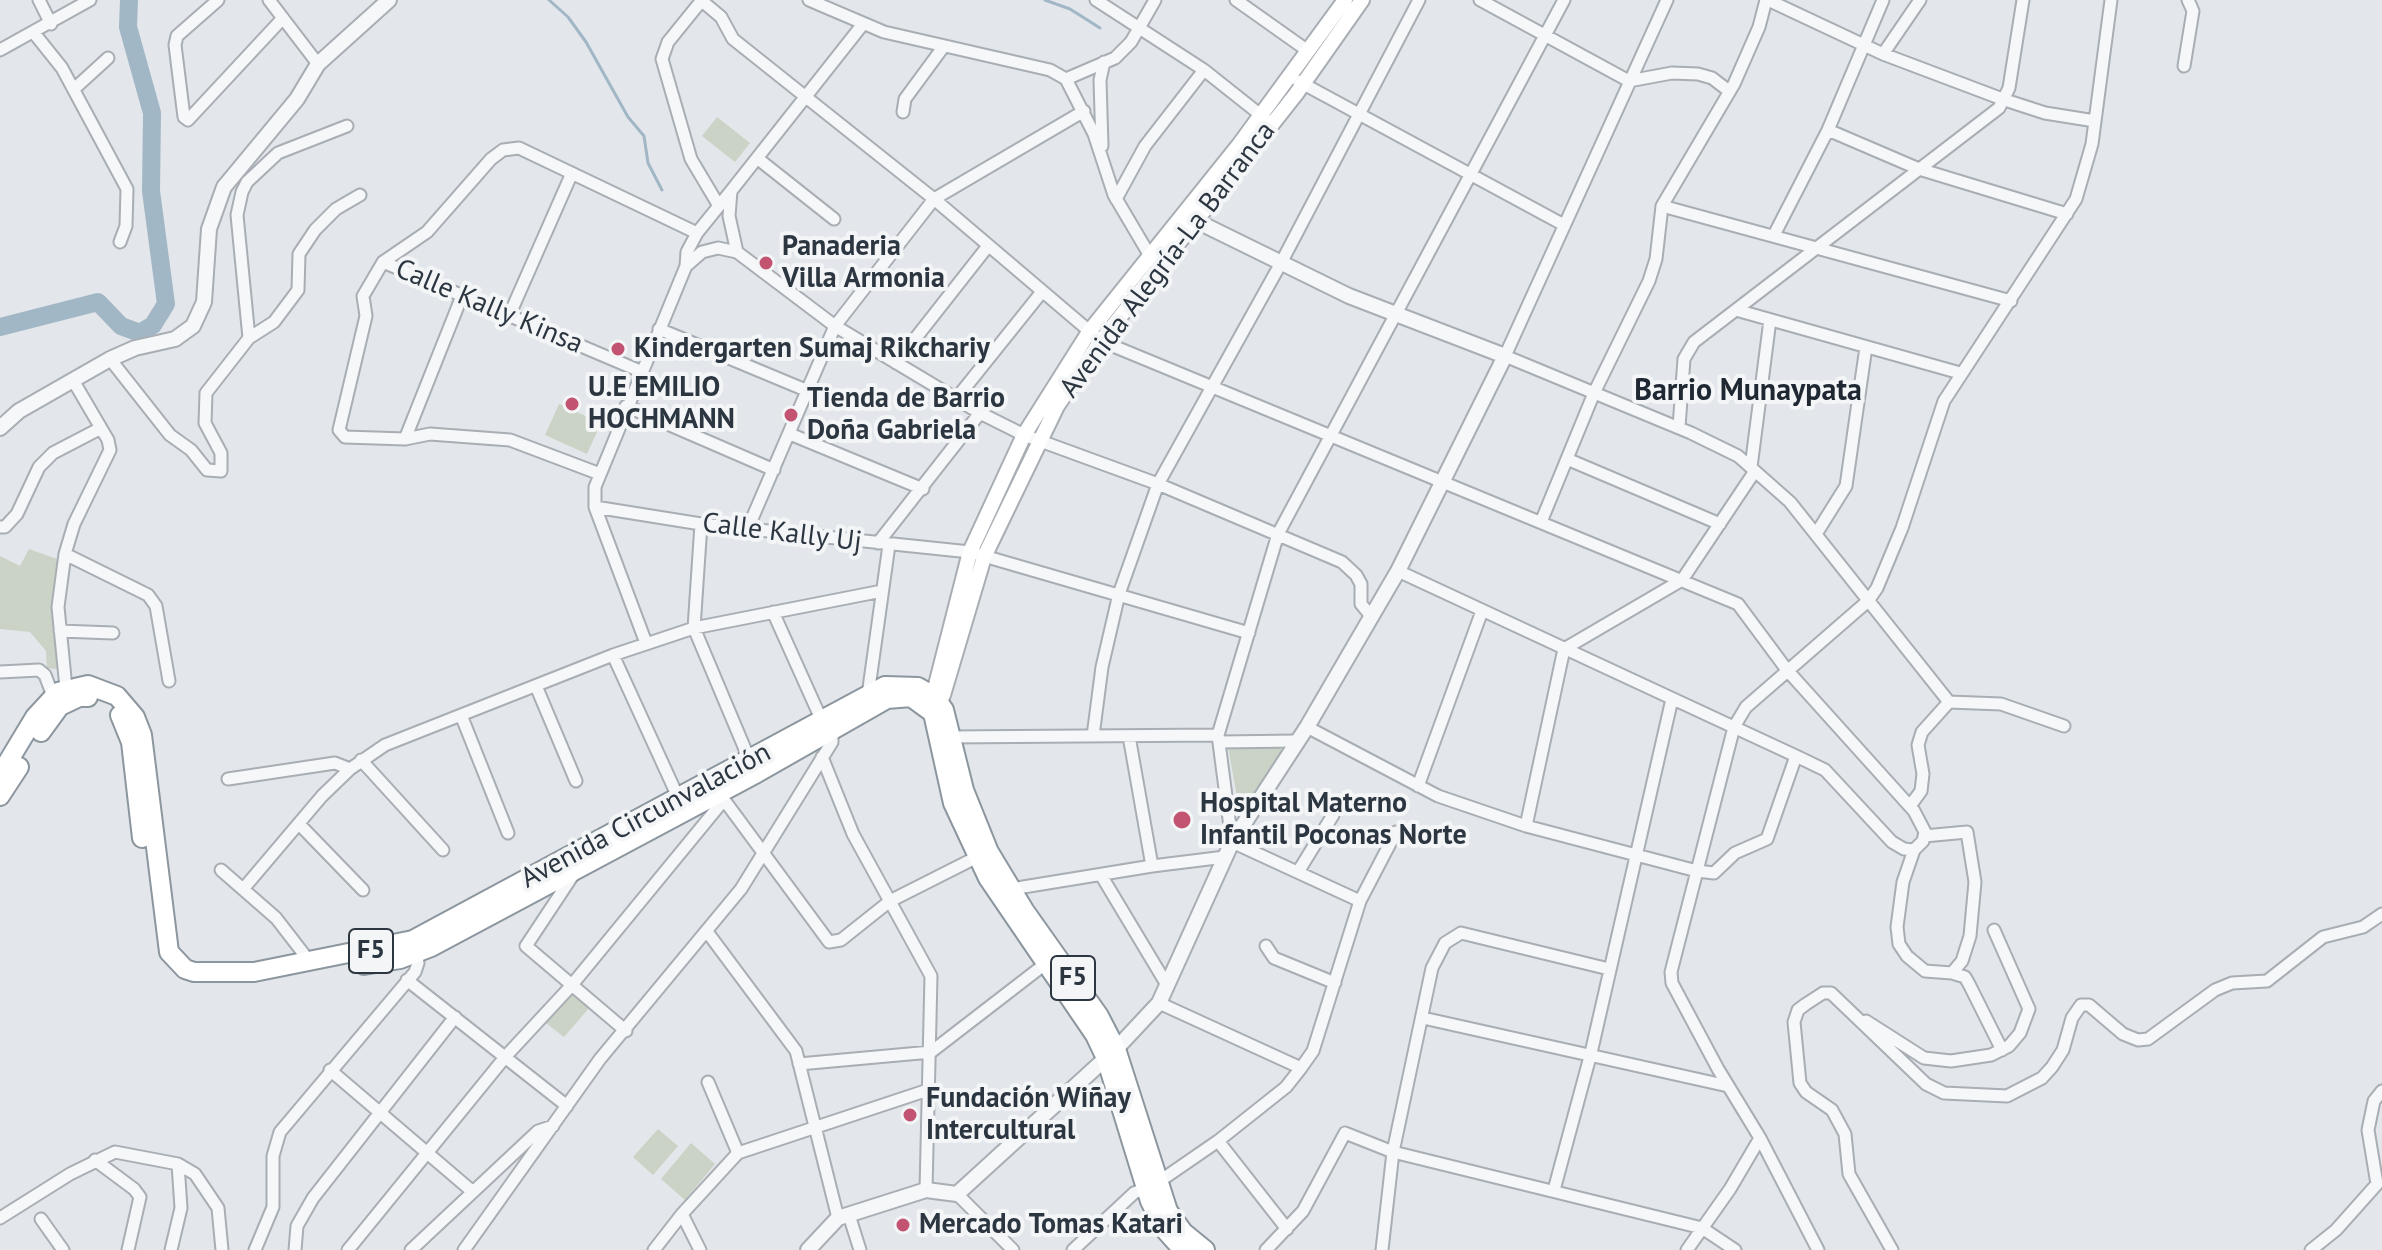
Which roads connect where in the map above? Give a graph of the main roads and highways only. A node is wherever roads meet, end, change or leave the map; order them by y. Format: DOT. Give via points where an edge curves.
graph roads {
  1 [pos="1345,0"];
  2 [pos="1362,0"];
  3 [pos="1297,80"];
  4 [pos="1095,336"];
  5 [pos="977,554"];
  6 [pos="933,704"];
  7 [pos="827,723"];
  8 [pos="4,776"];
  9 [pos="983,854"];
  10 [pos="567,869"];
  11 [pos="415,947"];
  12 [pos="1051,960"];
  13 [pos="1151,1185"];
  14 [pos="1183,1250"];
  15 [pos="1205,1250"];
  1 -- 3 [label="main road, Avenida Alegría-La Barranca" via="1308,51"];
  2 -- 3 [label="main road, Avenida Alegría-La Barranca"];
  3 -- 4 [label="main road, Avenida Alegría-La Barranca"];
  4 -- 5 [label="main road, Avenida Alegría-La Barranca"];
  4 -- 5 [label="main road, Avenida Alegría-La Barranca" via="1024,435"];
  5 -- 6 [label="main road, Avenida Alegría-La Barranca"];
  6 -- 7 [label="highway, Avenida Circunvalación / F5" via="899,696 871,700"];
  6 -- 9 [label="highway, F5" via="945,737 953,803"];
  7 -- 10 [label="highway, Avenida Circunvalación / F5" via="678,797"];
  7 -- 10 [label="highway, Avenida Circunvalación / F5" via="722,797"];
  8 -- 11 [label="highway, Avenida Circunvalación / F5" via="68,701 100,699 118,712 131,742 154,947 166,968 185,981 258,983"];
  8 -- 11 [label="highway, Avenida Circunvalación / F5" via="59,692 88,685 109,691 129,707 139,725 165,936 174,960 185,969 208,974 254,972"];
  9 -- 12 [label="highway, F5"];
  9 -- 12 [label="highway, F5" via="1011,889"];
  10 -- 11 [label="highway, Avenida Circunvalación / F5"];
  12 -- 13 [label="highway, F5" via="1111,1054"];
  13 -- 14 [label="highway, F5" via="1165,1230"];
  13 -- 15 [label="highway, F5" via="1183,1232"];
}
